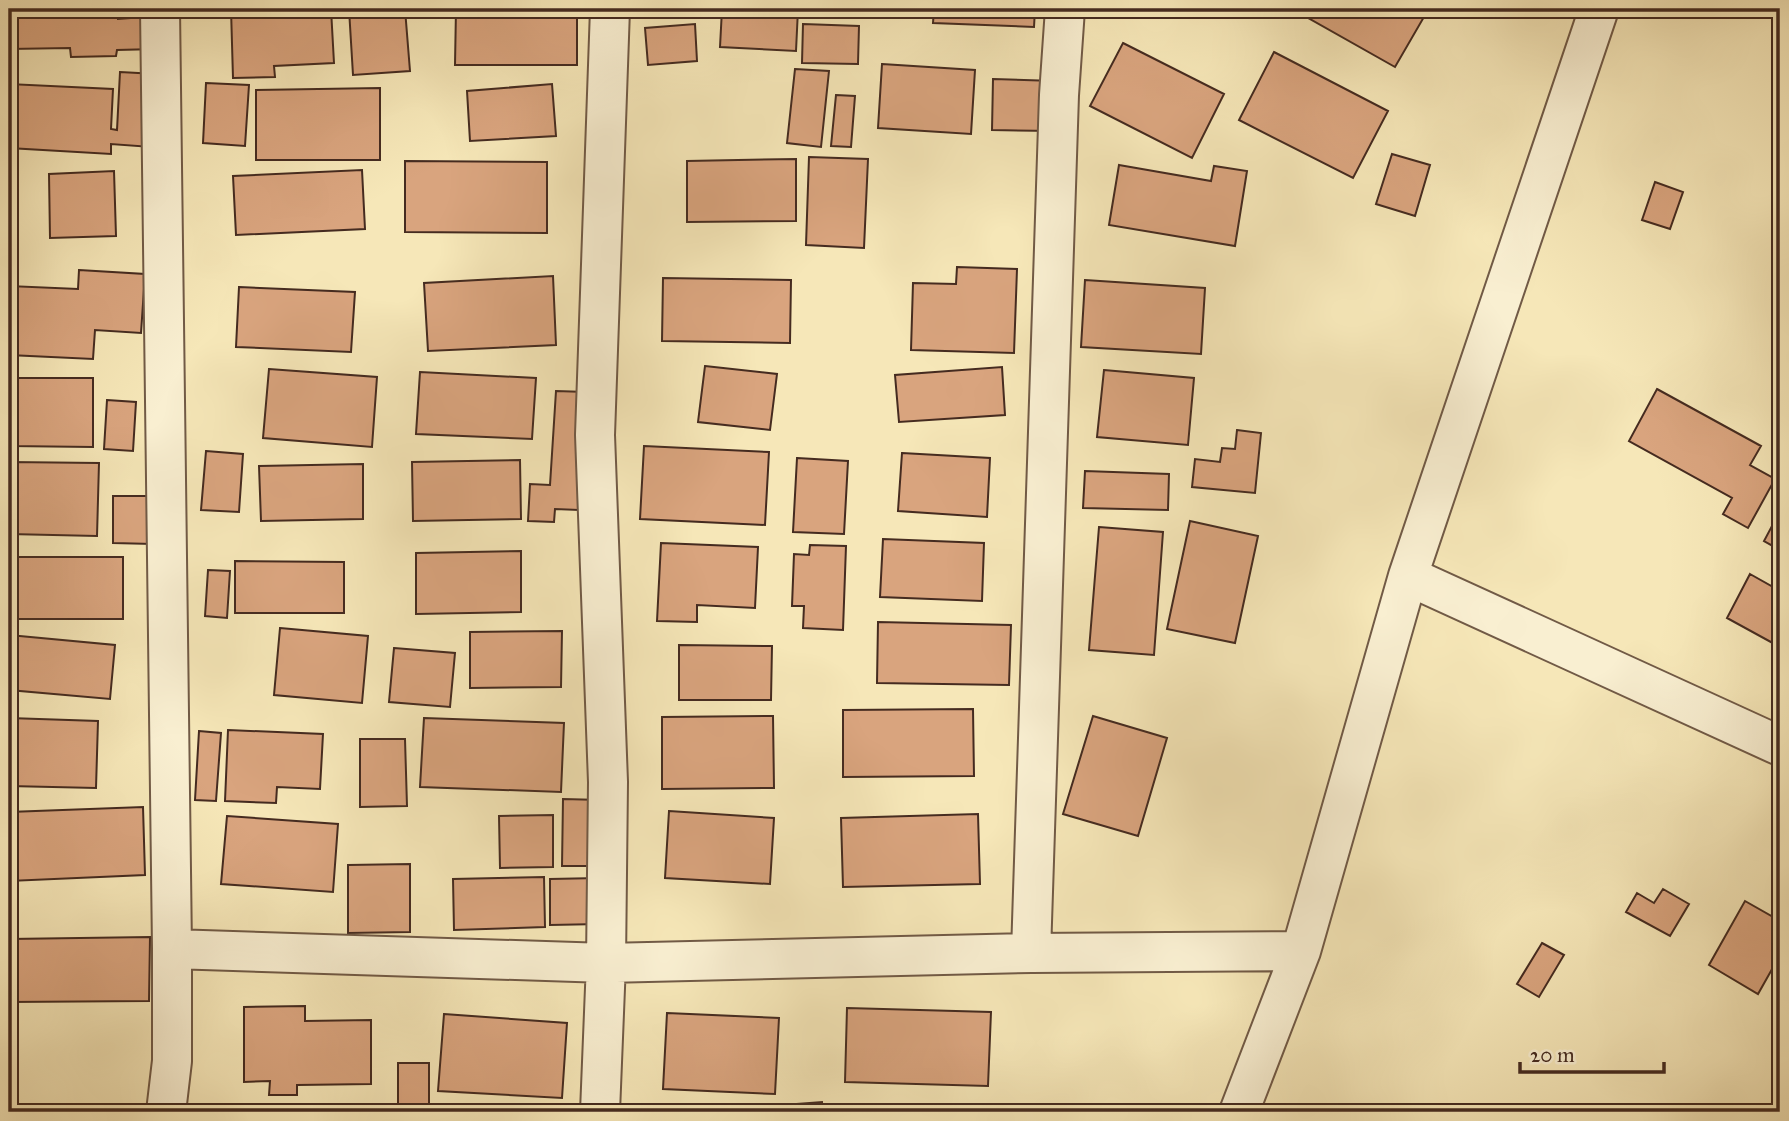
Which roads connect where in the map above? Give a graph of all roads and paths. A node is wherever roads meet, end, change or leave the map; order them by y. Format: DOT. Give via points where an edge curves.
graph roads {
  1 [pos="160,9"];
  2 [pos="610,9"];
  3 [pos="1065,9"];
  4 [pos="1599,9"];
  5 [pos="1408,576"];
  6 [pos="1780,746"];
  7 [pos="172,949"];
  8 [pos="1301,951"];
  9 [pos="1031,953"];
  10 [pos="606,963"];
  11 [pos="166,1112"];
  12 [pos="600,1112"];
  13 [pos="1239,1112"];
  1 -- 7 [label="street"];
  2 -- 10 [label="street" via="596,435 608,782"];
  3 -- 9 [label="street"];
  4 -- 5 [label="street"];
  5 -- 6 [label="street"];
  5 -- 8 [label="street"];
  7 -- 10 [label="street"];
  7 -- 11 [label="street" via="172,1060"];
  8 -- 9 [label="street"];
  8 -- 13 [label="street"];
  9 -- 10 [label="street"];
  10 -- 12 [label="street"];
}
